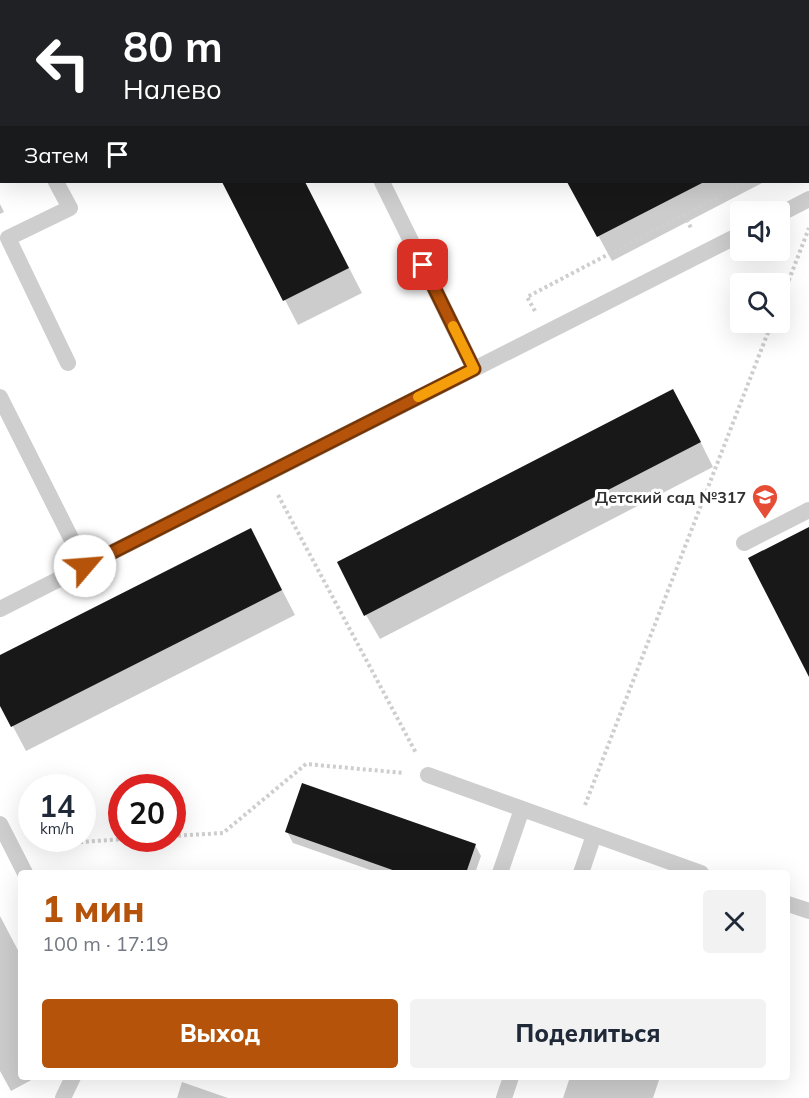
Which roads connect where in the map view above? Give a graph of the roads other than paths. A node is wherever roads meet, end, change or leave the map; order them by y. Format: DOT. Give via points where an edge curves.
graph roads {
  1 [pos="57,183"];
  2 [pos="382,183"];
  3 [pos="809,199"];
  4 [pos="790,209"];
  5 [pos="730,240"];
  6 [pos="68,363"];
  7 [pos="474,369"];
  8 [pos="0,397"];
  9 [pos="809,510"];
  10 [pos="744,543"];
  11 [pos="85,566"];
  12 [pos="0,609"];
  13 [pos="428,775"];
  14 [pos="522,808"];
  15 [pos="0,824"];
  16 [pos="594,835"];
  17 [pos="22,870"];
  18 [pos="501,870"];
  19 [pos="582,870"];
  20 [pos="693,870"];
  21 [pos="790,905"];
  22 [pos="809,911"];
  23 [pos="72,1080"];
  24 [pos="511,1080"];
  25 [pos="63,1098"];
  26 [pos="504,1098"];
  1 -- 6 [label="lane" via="70,208 8,238"];
  2 -- 7 [label="lane"];
  3 -- 4 [label="lane"];
  5 -- 7 [label="lane"];
  7 -- 11 [label="lane"];
  8 -- 11 [label="lane"];
  9 -- 10 [label="lane"];
  11 -- 12 [label="lane"];
  13 -- 14 [label="lane"];
  14 -- 16 [label="lane"];
  14 -- 18 [label="lane"];
  15 -- 17 [label="lane"];
  16 -- 19 [label="lane"];
  16 -- 20 [label="lane"];
  21 -- 22 [label="lane"];
  23 -- 25 [label="lane"];
  24 -- 26 [label="lane"];
}
